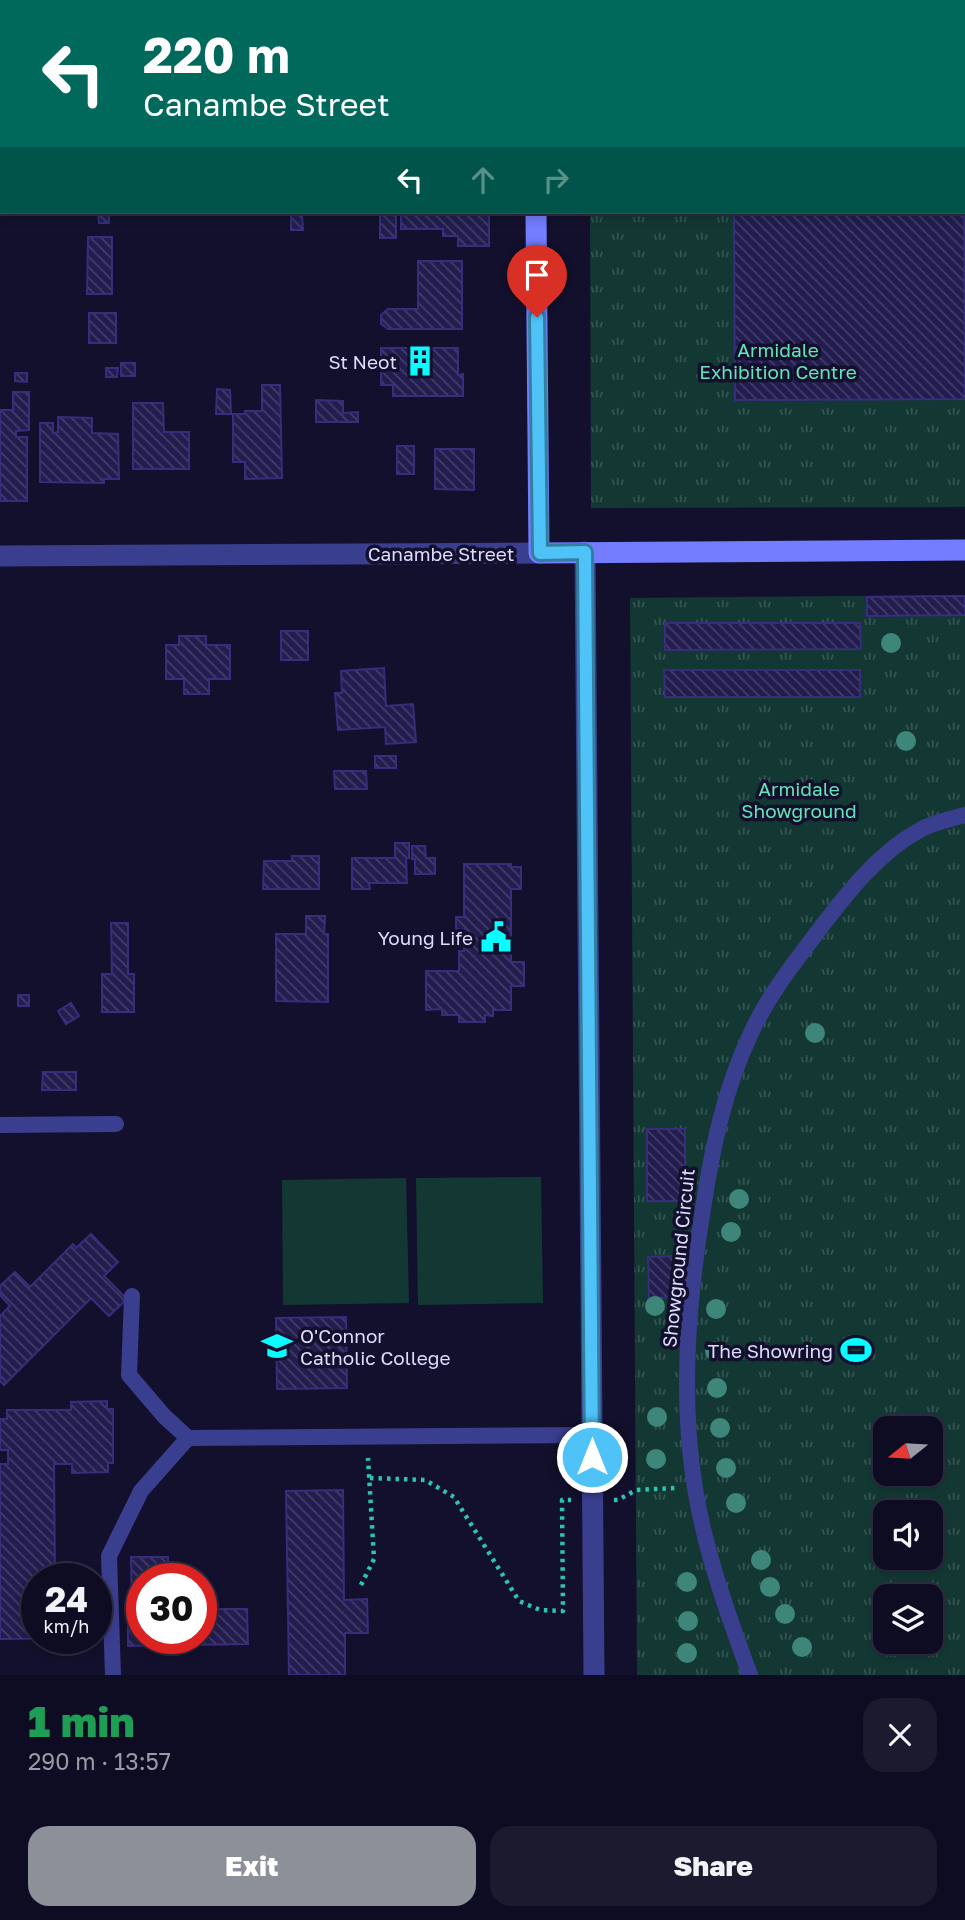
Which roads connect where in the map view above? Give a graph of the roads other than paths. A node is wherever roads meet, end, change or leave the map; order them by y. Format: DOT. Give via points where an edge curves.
graph roads {
  1 [pos="537,214"];
  2 [pos="965,550"];
  3 [pos="585,552"];
  4 [pos="540,553"];
  5 [pos="0,556"];
  6 [pos="965,816"];
  7 [pos="116,1124"];
  8 [pos="0,1125"];
  9 [pos="132,1296"];
  10 [pos="592,1434"];
  11 [pos="188,1437"];
  12 [pos="114,1675"];
  13 [pos="594,1675"];
  14 [pos="750,1675"];
  1 -- 4 [label="street"];
  2 -- 3 [label="street, Canambe Street"];
  3 -- 4 [label="street, Canambe Street"];
  3 -- 10 [label="street"];
  4 -- 5 [label="street, Canambe Street"];
  6 -- 14 [label="lane, Showground Circuit" via="921,829 863,877 784,976 752,1030 729,1088 710,1164 696,1251 687,1409 695,1488 710,1552"];
  7 -- 8 [label="lane"];
  9 -- 11 [label="lane" via="129,1375"];
  10 -- 11 [label="lane"];
  10 -- 13 [label="street"];
  11 -- 12 [label="lane" via="141,1491 109,1556"];
}
